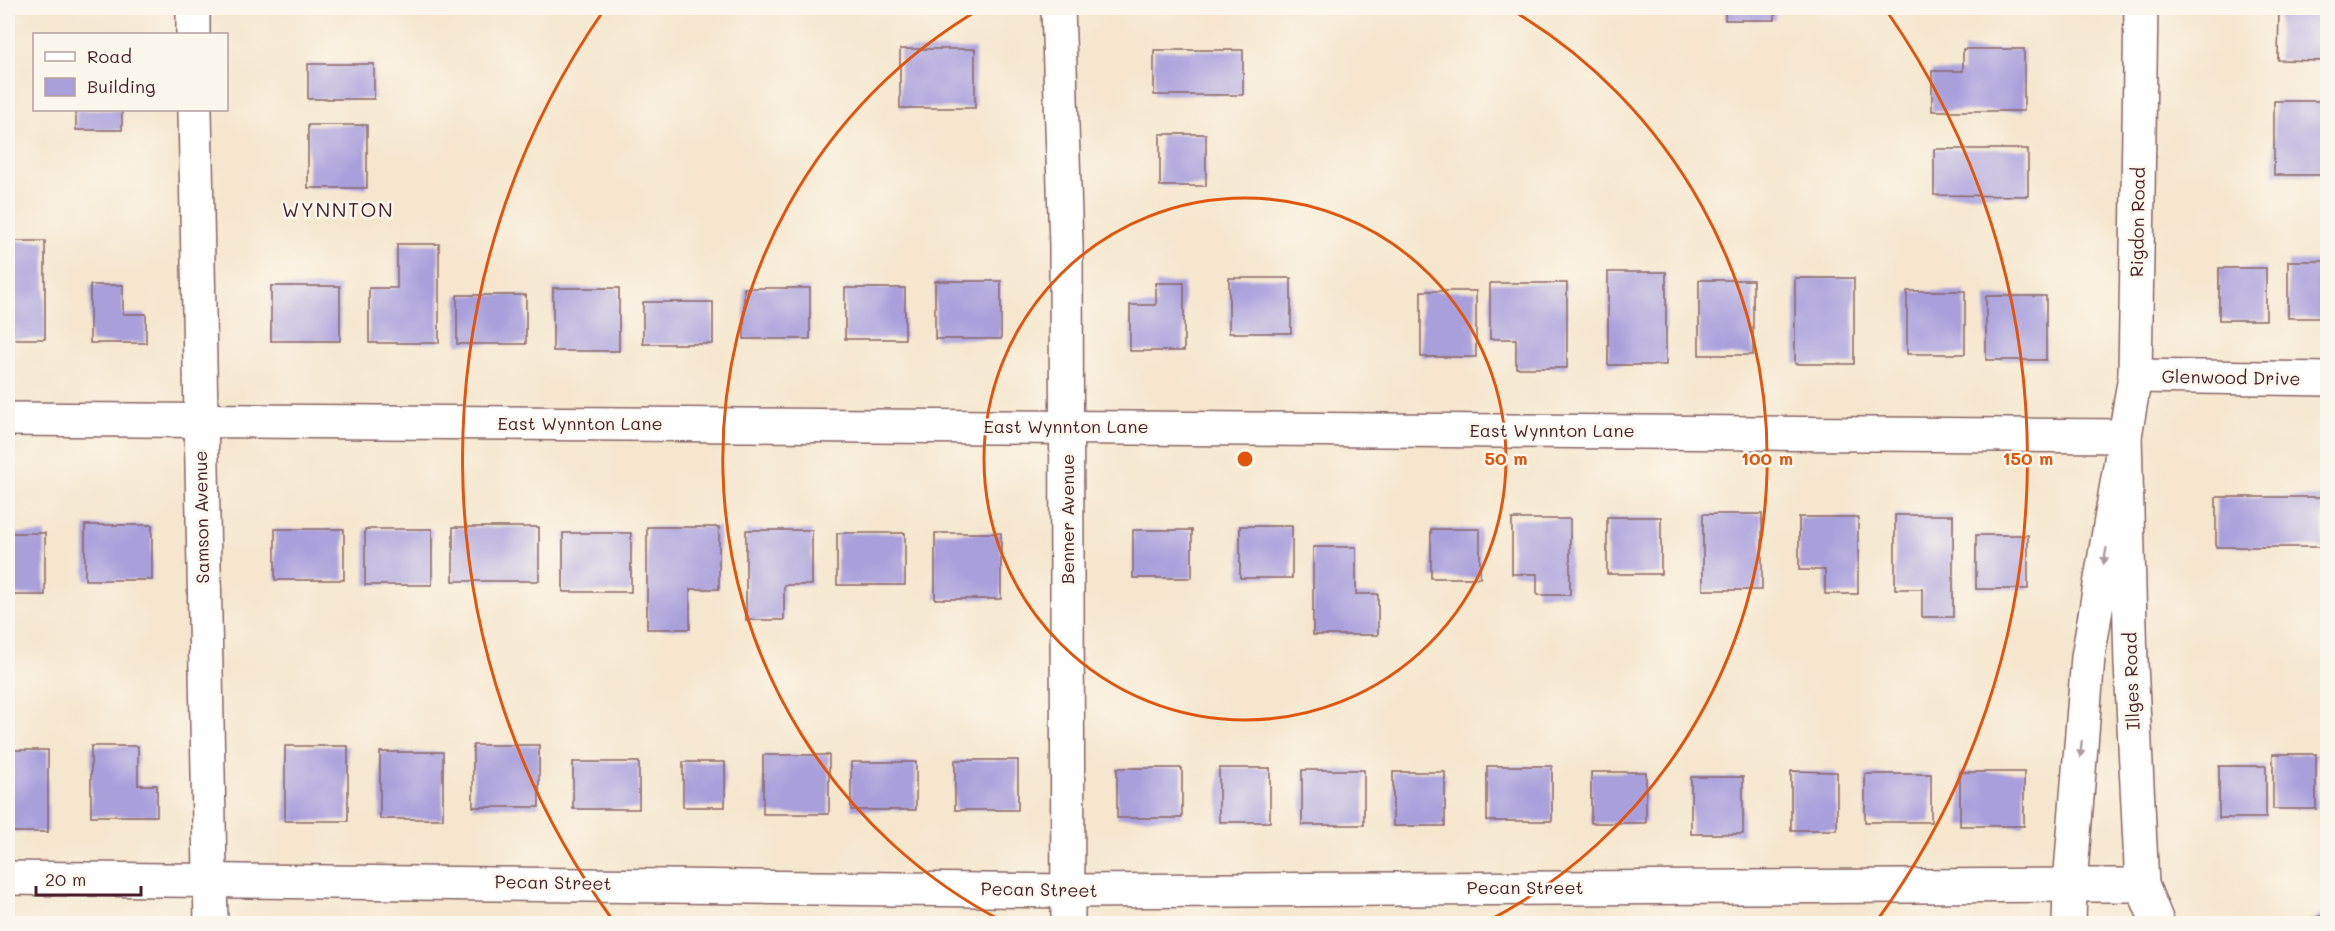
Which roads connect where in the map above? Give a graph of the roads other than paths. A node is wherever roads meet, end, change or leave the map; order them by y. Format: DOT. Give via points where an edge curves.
graph roads {
  1 [pos="193,8"];
  2 [pos="1058,8"];
  3 [pos="2141,8"];
  4 [pos="193,33"];
  5 [pos="195,111"];
  6 [pos="2135,376"];
  7 [pos="2328,379"];
  8 [pos="8,419"];
  9 [pos="200,422"];
  10 [pos="1068,427"];
  11 [pos="2126,436"];
  12 [pos="8,878"];
  13 [pos="209,880"];
  14 [pos="2070,885"];
  15 [pos="2142,885"];
  16 [pos="1068,891"];
  17 [pos="211,924"];
  18 [pos="1068,924"];
  19 [pos="2069,924"];
  20 [pos="2158,924"];
  1 -- 4 [label="street"];
  2 -- 10 [label="street, Benner Avenue"];
  3 -- 6 [label="street, Rigdon Road"];
  5 -- 9 [label="street, Samson Avenue"];
  6 -- 7 [label="street, Glenwood Drive"];
  6 -- 11 [label="street, Rigdon Road"];
  8 -- 9 [label="street, East Wynnton Lane"];
  9 -- 10 [label="street, East Wynnton Lane"];
  9 -- 13 [label="street, Samson Avenue"];
  10 -- 11 [label="street, East Wynnton Lane"];
  10 -- 16 [label="street, Benner Avenue"];
  11 -- 14 [label="street, one-way" via="2088,657"];
  11 -- 15 [label="street, Illges Road" via="2131,664"];
  12 -- 13 [label="street, Pecan Street"];
  13 -- 16 [label="street, Pecan Street"];
  13 -- 17 [label="street, Samson Avenue"];
  14 -- 15 [label="street"];
  14 -- 16 [label="street, Pecan Street"];
  14 -- 19 [label="street"];
  15 -- 20 [label="street, Illges Road"];
  16 -- 18 [label="street, Benner Avenue"];
}
